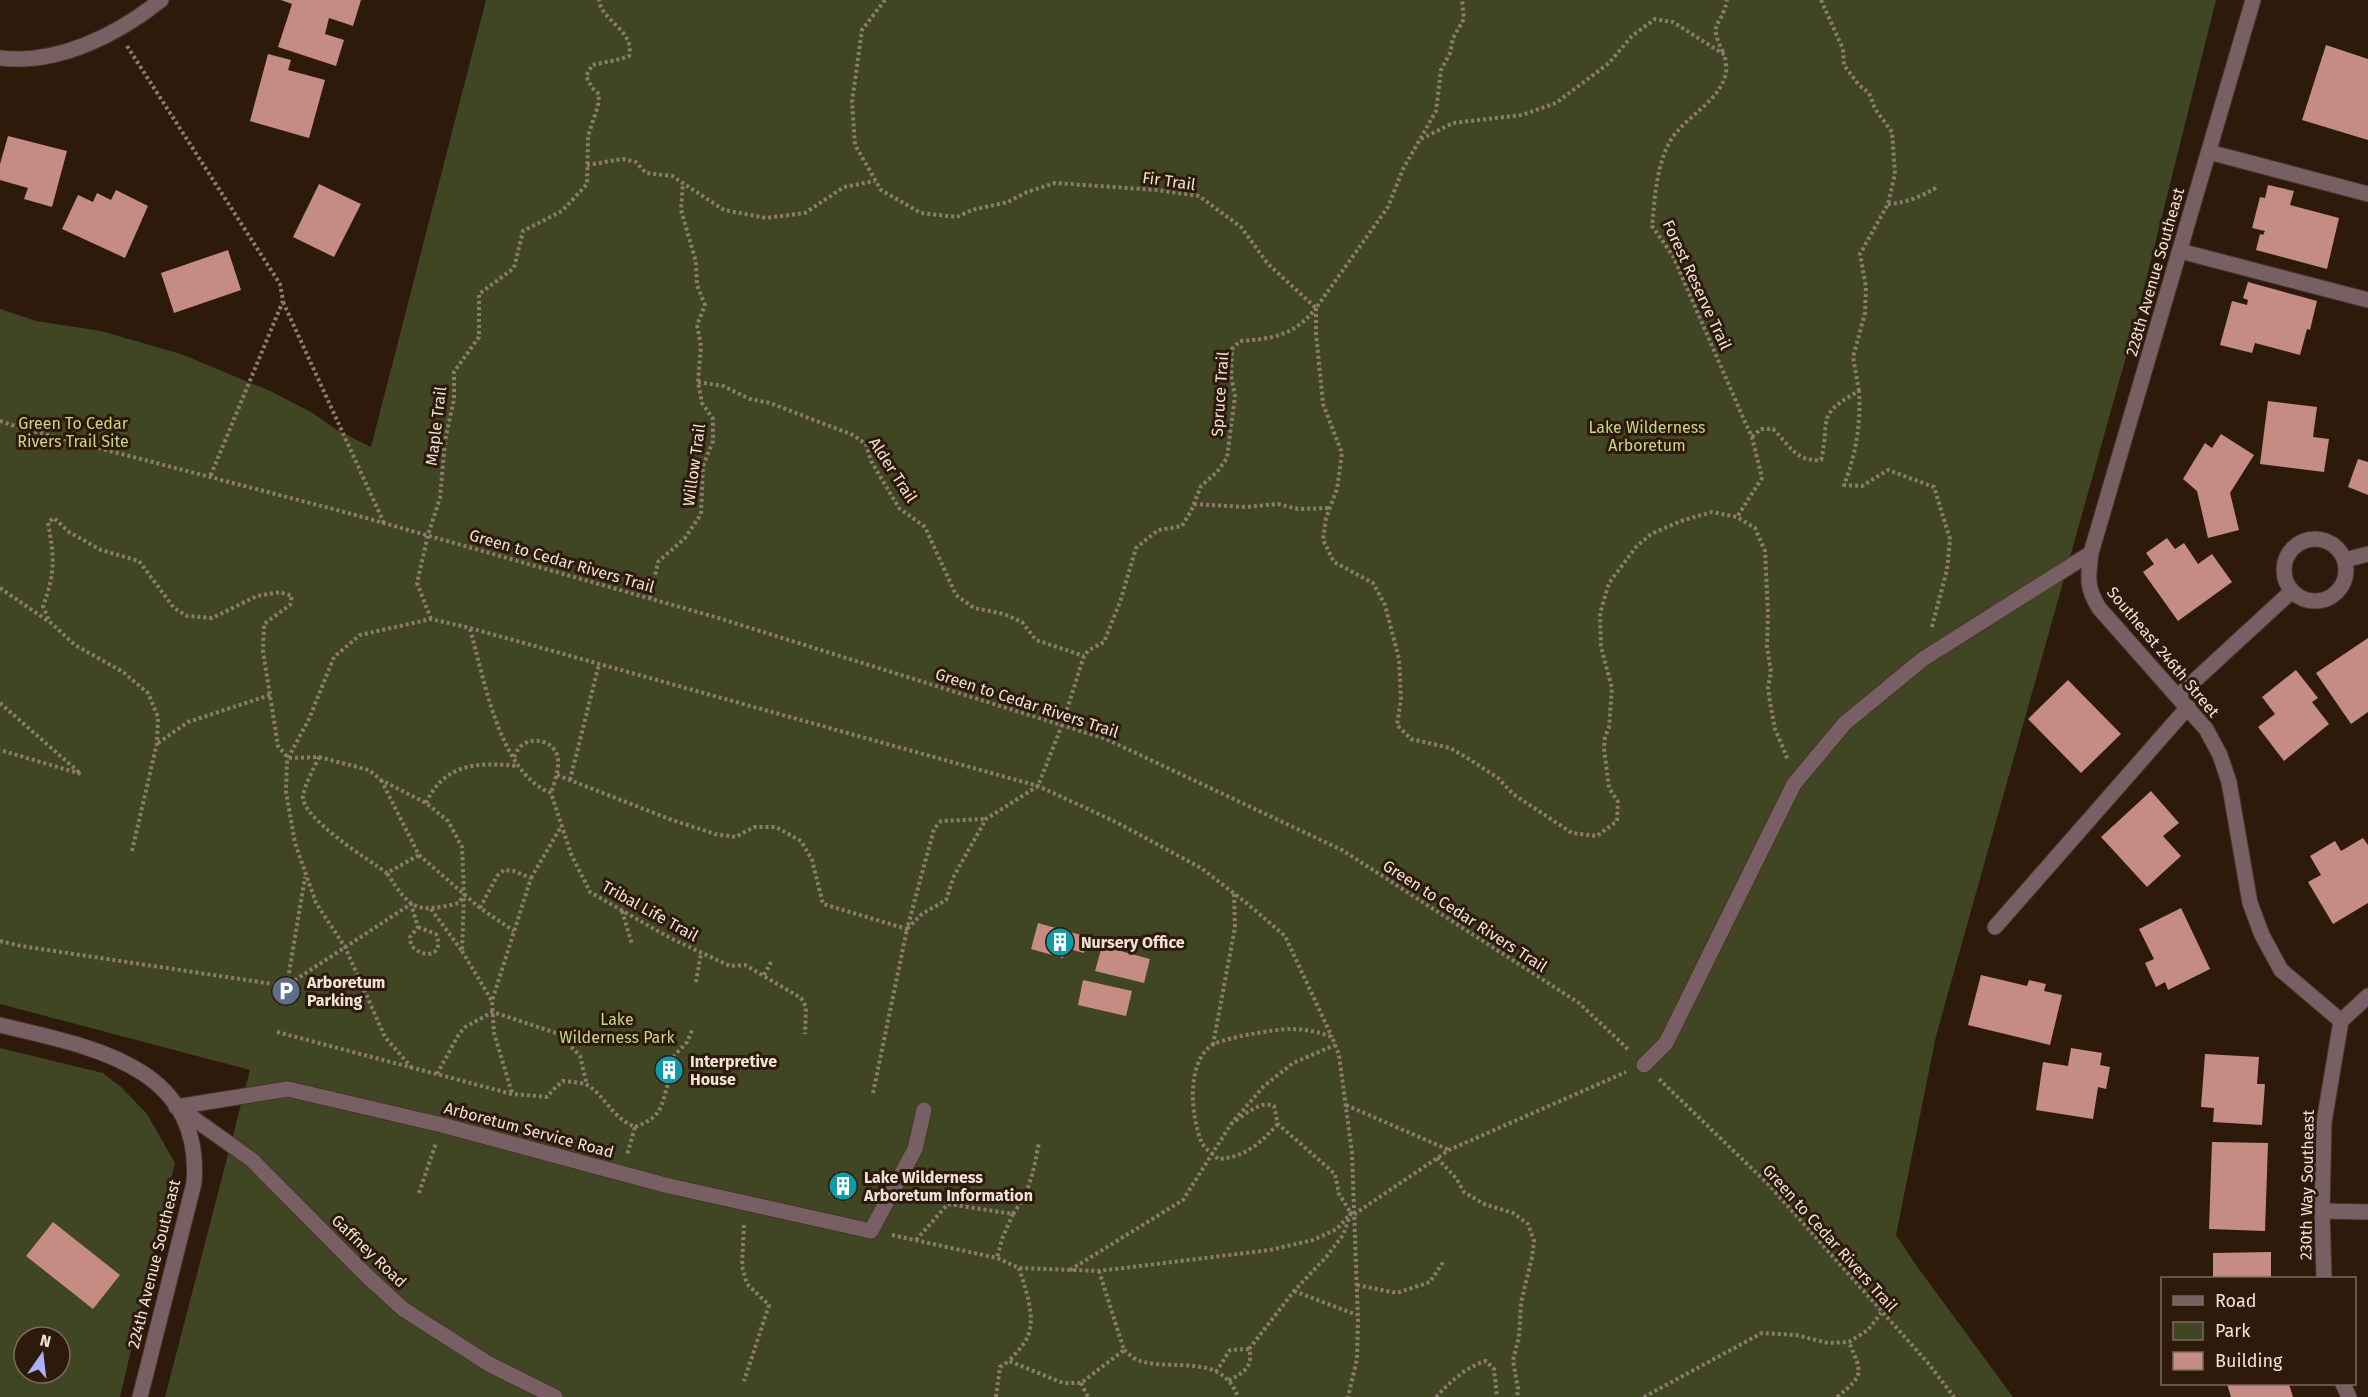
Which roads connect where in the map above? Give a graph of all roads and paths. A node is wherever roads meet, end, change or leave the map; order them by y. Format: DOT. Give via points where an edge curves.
graph roads {
  1 [pos="161,0"];
  2 [pos="599,0"];
  3 [pos="885,0"];
  4 [pos="1462,0"];
  5 [pos="1727,0"];
  6 [pos="1821,0"];
  7 [pos="2253,0"];
  8 [pos="117,30"];
  9 [pos="1723,53"];
  10 [pos="0,58"];
  11 [pos="1421,139"];
  12 [pos="2208,153"];
  13 [pos="587,165"];
  14 [pos="875,181"];
  15 [pos="683,183"];
  16 [pos="1938,186"];
  17 [pos="2368,194"];
  18 [pos="1888,204"];
  19 [pos="2180,251"];
  20 [pos="2368,300"];
  21 [pos="283,301"];
  22 [pos="1316,308"];
  23 [pos="698,382"];
  24 [pos="1859,391"];
  25 [pos="0,421"];
  26 [pos="1752,437"];
  27 [pos="210,477"];
  28 [pos="1194,504"];
  29 [pos="1330,508"];
  30 [pos="1737,517"];
  31 [pos="384,523"];
  32 [pos="428,535"];
  33 [pos="2091,553"];
  34 [pos="2368,554"];
  35 [pos="2345,560"];
  36 [pos="0,588"];
  37 [pos="2292,591"];
  38 [pos="650,598"];
  39 [pos="430,619"];
  40 [pos="49,621"];
  41 [pos="470,628"];
  42 [pos="1084,656"];
  43 [pos="1923,659"];
  44 [pos="599,664"];
  45 [pos="270,695"];
  46 [pos="2183,701"];
  47 [pos="0,703"];
  48 [pos="1062,725"];
  49 [pos="157,743"];
  50 [pos="0,750"];
  51 [pos="319,757"];
  52 [pos="288,758"];
  53 [pos="513,758"];
  54 [pos="517,766"];
  55 [pos="557,775"];
  56 [pos="381,780"];
  57 [pos="570,780"];
  58 [pos="1794,784"];
  59 [pos="1038,786"];
  60 [pos="551,793"];
  61 [pos="426,803"];
  62 [pos="986,819"];
  63 [pos="562,825"];
  64 [pos="132,851"];
  65 [pos="419,855"];
  66 [pos="387,873"];
  67 [pos="306,874"];
  68 [pos="531,878"];
  69 [pos="1234,893"];
  70 [pos="464,894"];
  71 [pos="411,904"];
  72 [pos="430,908"];
  73 [pos="480,908"];
  74 [pos="621,911"];
  75 [pos="418,927"];
  76 [pos="1995,927"];
  77 [pos="907,929"];
  78 [pos="514,932"];
  79 [pos="0,940"];
  80 [pos="632,944"];
  81 [pos="345,947"];
  82 [pos="462,951"];
  83 [pos="701,953"];
  84 [pos="771,962"];
  85 [pos="764,975"];
  86 [pos="696,982"];
  87 [pos="286,986"];
  88 [pos="2368,996"];
  89 [pos="492,1001"];
  90 [pos="493,1012"];
  91 [pos="2341,1021"];
  92 [pos="0,1025"];
  93 [pos="693,1028"];
  94 [pos="277,1032"];
  95 [pos="805,1034"];
  96 [pos="1332,1037"];
  97 [pos="1213,1045"];
  98 [pos="1335,1045"];
  99 [pos="673,1057"];
  100 [pos="1644,1065"];
  101 [pos="412,1068"];
  102 [pos="437,1074"];
  103 [pos="668,1083"];
  104 [pos="587,1084"];
  105 [pos="873,1093"];
  106 [pos="512,1094"];
  107 [pos="1346,1104"];
  108 [pos="176,1107"];
  109 [pos="924,1110"];
  110 [pos="1231,1124"];
  111 [pos="1278,1124"];
  112 [pos="442,1125"];
  113 [pos="635,1127"];
  114 [pos="1039,1142"];
  115 [pos="1449,1150"];
  116 [pos="1213,1155"];
  117 [pos="1437,1158"];
  118 [pos="621,1174"];
  119 [pos="419,1193"];
  120 [pos="745,1203"];
  121 [pos="2322,1211"];
  122 [pos="2368,1212"];
  123 [pos="1013,1214"];
  124 [pos="1352,1214"];
  125 [pos="870,1231"];
  126 [pos="916,1240"];
  127 [pos="997,1258"];
  128 [pos="1444,1261"];
  129 [pos="1019,1268"];
  130 [pos="1070,1270"];
  131 [pos="1099,1271"];
  132 [pos="2324,1277"];
  133 [pos="1357,1285"];
  134 [pos="1294,1292"];
  135 [pos="1881,1312"];
  136 [pos="1358,1315"];
  137 [pos="1849,1342"];
  138 [pos="1249,1349"];
  139 [pos="1124,1350"];
  140 [pos="1009,1360"];
  141 [pos="1216,1371"];
  142 [pos="744,1381"];
  143 [pos="1227,1381"];
  144 [pos="1081,1383"];
  145 [pos="140,1397"];
  146 [pos="555,1397"];
  147 [pos="996,1397"];
  148 [pos="1088,1397"];
  149 [pos="1238,1397"];
  150 [pos="1348,1397"];
  151 [pos="1436,1397"];
  152 [pos="1497,1397"];
  153 [pos="1517,1397"];
  154 [pos="1644,1397"];
  155 [pos="1838,1397"];
  156 [pos="1954,1397"];
  1 -- 8 [label="street"];
  2 -- 13 [label="path, Maple Trail" via="604,15 626,36 631,49 629,56 592,64 587,71 592,88 599,94 588,136"];
  3 -- 14 [label="path, Fir Trail" via="862,30 852,102 855,146"];
  4 -- 11 [label="path" via="1464,19 1452,38 1441,70 1436,111"];
  5 -- 9 [label="path, Forest Reserve Trail" via="1714,28"];
  6 -- 18 [label="path" via="1839,41 1844,65 1869,93 1892,132 1895,174"];
  7 -- 12 [label="street, 228th Avenue Southeast"];
  8 -- 10 [label="street" via="61,54 17,60"];
  8 -- 21 [label="path" via="280,284"];
  9 -- 11 [label="path" via="1673,22 1655,19 1632,36 1609,63 1556,103 1522,115 1453,123"];
  9 -- 26 [label="path, Forest Reserve Trail" via="1726,73 1714,96 1677,130 1668,145 1658,171 1652,226 1673,256"];
  11 -- 22 [label="path" via="1403,169 1388,207"];
  12 -- 17 [label="street"];
  12 -- 19 [label="street, 228th Avenue Southeast"];
  13 -- 15 [label="path" via="622,159 636,162 646,173 672,176"];
  13 -- 32 [label="path, Maple Trail" via="587,184 561,211 523,231 514,268 479,294 479,337 454,372 440,498"];
  14 -- 15 [label="path" via="844,187 805,213 766,218 724,210"];
  14 -- 22 [label="path, Fir Trail" via="881,190 921,213 957,217 1055,183 1199,196 1241,227 1268,264"];
  15 -- 23 [label="path, Willow Trail" via="681,210 705,305 697,325 701,346"];
  16 -- 18 [label="path" via="1899,204"];
  18 -- 24 [label="path" via="1860,254 1866,287 1865,313 1853,357"];
  19 -- 20 [label="street"];
  19 -- 33 [label="street, 228th Avenue Southeast"];
  21 -- 27 [label="path"];
  21 -- 31 [label="path"];
  22 -- 28 [label="path, Spruce Trail" via="1292,330 1269,339 1240,341 1232,350 1235,396 1227,458 1201,486"];
  22 -- 29 [label="path" via="1323,404 1342,453"];
  23 -- 38 [label="path, Willow Trail" via="702,403 713,419 713,441 703,466 701,514 685,538 658,562"];
  23 -- 42 [label="path, Alder Trail" via="723,386 750,399 770,403 853,435 866,444 871,461 899,508 925,528 956,595 974,608 1022,622 1036,639"];
  24 -- 26 [label="path" via="1836,404 1826,417 1821,460 1807,461 1797,455 1773,429 1761,429"];
  24 -- 43 [label="path" via="1861,419 1855,436 1855,456 1844,485 1862,486 1888,470 1934,487 1950,539 1947,570 1931,627 1930,653"];
  25 -- 27 [label="path, Green to Cedar Rivers Trail"];
  26 -- 30 [label="path, Forest Reserve Trail" via="1762,478"];
  27 -- 31 [label="path, Green to Cedar Rivers Trail"];
  28 -- 29 [label="path"];
  28 -- 42 [label="path, Spruce Trail" via="1182,526 1158,530 1136,548 1104,642"];
  29 -- 30 [label="path" via="1323,540 1334,561 1372,583 1385,605 1398,659 1401,699 1397,725 1411,739 1449,748 1469,759 1498,778 1513,794 1572,832 1597,836 1617,821 1618,802 1609,789 1604,748 1610,727 1612,688 1601,647 1600,613 1609,583 1651,534 1712,512"];
  30 -- 58 [label="path" via="1755,528 1765,551 1771,672 1768,687 1775,729"];
  31 -- 32 [label="path, Green to Cedar Rivers Trail"];
  32 -- 38 [label="path, Green to Cedar Rivers Trail"];
  32 -- 39 [label="path, Maple Trail" via="417,583"];
  33 -- 43 [label="street"];
  33 -- 46 [label="street, Southeast 246th Street" via="2087,582 2092,597"];
  34 -- 35 [label="street"];
  35 -- 37 [label="street" via="2344,583 2326,600 2302,598"];
  35 -- 37 [label="street" via="2329,542 2305,540 2287,557 2284,569"];
  36 -- 40 [label="path"];
  37 -- 46 [label="street"];
  38 -- 48 [label="path, Green to Cedar Rivers Trail"];
  39 -- 41 [label="path"];
  39 -- 52 [label="path" via="360,635 334,657"];
  40 -- 45 [label="path" via="43,606 52,583 54,559 48,522 54,518 69,532 101,550 139,561 174,608 187,616 212,618 257,596 280,592 292,596 290,605 264,624 263,651"];
  40 -- 49 [label="path" via="75,645 123,672 148,693 158,717"];
  41 -- 44 [label="path"];
  41 -- 53 [label="path" via="497,721"];
  42 -- 48 [label="path"];
  43 -- 58 [label="street" via="1845,723"];
  44 -- 57 [label="path"];
  44 -- 59 [label="path"];
  45 -- 49 [label="path" via="188,722"];
  45 -- 52 [label="path" via="278,746"];
  46 -- 76 [label="street"];
  46 -- 91 [label="street, Southeast 246th Street" via="2206,729 2220,755 2229,782 2250,903 2262,934 2282,970"];
  47 -- 50 [label="path" via="81,774"];
  48 -- 59 [label="path"];
  48 -- 100 [label="path, Green to Cedar Rivers Trail" via="1106,739 1341,850 1579,1003"];
  49 -- 64 [label="path"];
  51 -- 52 [label="path"];
  51 -- 56 [label="path" via="369,770"];
  51 -- 66 [label="path" via="303,796 306,809 318,823"];
  52 -- 67 [label="path" via="286,792 295,843"];
  53 -- 54 [label="path"];
  53 -- 55 [label="path" via="520,746 531,741 545,742 553,747 558,759"];
  54 -- 60 [label="path" via="541,789"];
  54 -- 61 [label="path" via="470,766 448,774 434,787"];
  55 -- 57 [label="path"];
  55 -- 60 [label="path"];
  56 -- 61 [label="path"];
  56 -- 65 [label="path"];
  57 -- 77 [label="path" via="715,834 736,837 754,827 776,827 801,841 812,860 823,904"];
  58 -- 100 [label="street" via="1666,1043"];
  59 -- 62 [label="path"];
  59 -- 69 [label="path" via="1116,822 1191,863"];
  60 -- 63 [label="path, Tribal Life Trail"];
  61 -- 70 [label="path" via="447,821 462,847"];
  62 -- 77 [label="path" via="954,876 946,900 922,914"];
  62 -- 77 [label="path" via="941,821 934,829"];
  63 -- 68 [label="path"];
  63 -- 74 [label="path, Tribal Life Trail" via="590,892"];
  65 -- 66 [label="path"];
  65 -- 70 [label="path"];
  66 -- 71 [label="path"];
  67 -- 81 [label="path" via="316,903"];
  67 -- 87 [label="path"];
  68 -- 73 [label="path" via="504,870 496,876"];
  68 -- 78 [label="path"];
  69 -- 96 [label="path" via="1285,936"];
  69 -- 97 [label="path" via="1235,927"];
  70 -- 72 [label="path" via="459,903"];
  70 -- 73 [label="path"];
  70 -- 82 [label="path"];
  71 -- 72 [label="path"];
  71 -- 75 [label="path"];
  71 -- 81 [label="path"];
  72 -- 82 [label="path"];
  73 -- 78 [label="path"];
  74 -- 80 [label="path"];
  74 -- 83 [label="path, Tribal Life Trail"];
  75 -- 75 [label="path" via="436,934 438,945 428,955 411,945 410,937"];
  77 -- 105 [label="path"];
  78 -- 89 [label="path"];
  79 -- 87 [label="path"];
  81 -- 87 [label="path"];
  81 -- 101 [label="path" via="385,1037"];
  82 -- 89 [label="path"];
  83 -- 85 [label="path, Tribal Life Trail" via="730,966 745,965"];
  83 -- 86 [label="path"];
  84 -- 85 [label="path"];
  85 -- 95 [label="path, Tribal Life Trail" via="801,998 806,1007"];
  88 -- 91 [label="street"];
  89 -- 90 [label="path"];
  90 -- 102 [label="path" via="465,1027"];
  90 -- 104 [label="path" via="559,1034 580,1056"];
  90 -- 106 [label="path" via="494,1033"];
  91 -- 121 [label="street, 230th Way Southeast" via="2324,1122"];
  92 -- 108 [label="street" via="94,1048 143,1072"];
  93 -- 99 [label="path" via="687,1042"];
  94 -- 101 [label="path"];
  96 -- 97 [label="path" via="1290,1029"];
  96 -- 98 [label="path"];
  97 -- 116 [label="path" via="1199,1061 1193,1082 1194,1115 1203,1145"];
  98 -- 107 [label="path"];
  98 -- 110 [label="path" via="1293,1063 1264,1086"];
  100 -- 115 [label="path"];
  100 -- 135 [label="path, Green to Cedar Rivers Trail" via="1768,1184"];
  101 -- 102 [label="path"];
  102 -- 106 [label="path"];
  103 -- 113 [label="path" via="658,1115"];
  104 -- 106 [label="path" via="563,1082 547,1097"];
  104 -- 113 [label="path" via="611,1110"];
  107 -- 115 [label="path"];
  107 -- 124 [label="path" via="1352,1153"];
  108 -- 112 [label="street, Arboretum Service Road" via="288,1089"];
  108 -- 145 [label="street, 224th Avenue Southeast" via="193,1143 194,1183"];
  108 -- 146 [label="street, Gaffney Road" via="252,1160 403,1309 489,1364"];
  109 -- 125 [label="street" via="915,1149"];
  110 -- 111 [label="path" via="1270,1104"];
  110 -- 116 [label="path"];
  111 -- 116 [label="path" via="1260,1143 1236,1158 1218,1159"];
  111 -- 124 [label="path" via="1335,1174 1339,1194"];
  112 -- 118 [label="street, Arboretum Service Road"];
  112 -- 119 [label="path"];
  113 -- 118 [label="path"];
  114 -- 123 [label="path" via="1025,1198"];
  115 -- 117 [label="path"];
  116 -- 130 [label="path" via="1184,1200"];
  117 -- 124 [label="path"];
  117 -- 153 [label="path" via="1464,1192 1528,1224 1534,1241 1513,1360"];
  118 -- 120 [label="street, Arboretum Service Road"];
  120 -- 125 [label="street, Arboretum Service Road"];
  120 -- 142 [label="path" via="742,1266 747,1284 769,1305"];
  121 -- 122 [label="street"];
  121 -- 132 [label="street, 230th Way Southeast"];
  123 -- 126 [label="path" via="948,1204"];
  123 -- 127 [label="path"];
  124 -- 131 [label="path" via="1337,1229 1313,1240 1270,1250"];
  124 -- 133 [label="path"];
  124 -- 134 [label="path" via="1343,1235"];
  125 -- 126 [label="path"];
  126 -- 127 [label="path"];
  127 -- 129 [label="path"];
  128 -- 133 [label="path" via="1430,1282 1397,1293"];
  129 -- 130 [label="path"];
  129 -- 140 [label="path" via="1030,1320 1028,1338"];
  130 -- 131 [label="path"];
  131 -- 139 [label="path"];
  133 -- 136 [label="path"];
  134 -- 136 [label="path"];
  134 -- 138 [label="path"];
  135 -- 137 [label="path" via="1868,1330"];
  135 -- 156 [label="path, Green to Cedar Rivers Trail"];
  136 -- 150 [label="path" via="1357,1359"];
  137 -- 154 [label="path" via="1828,1343 1796,1335 1762,1333"];
  137 -- 155 [label="path" via="1859,1374 1856,1382"];
  138 -- 141 [label="path" via="1230,1350"];
  138 -- 143 [label="path" via="1249,1366"];
  139 -- 141 [label="path" via="1143,1362 1204,1366"];
  139 -- 144 [label="path"];
  140 -- 144 [label="path" via="1063,1383"];
  140 -- 147 [label="path" via="1000,1367"];
  141 -- 143 [label="path"];
  143 -- 149 [label="path"];
  144 -- 148 [label="path"];
  151 -- 152 [label="path" via="1457,1376 1486,1361 1494,1369"];
}
